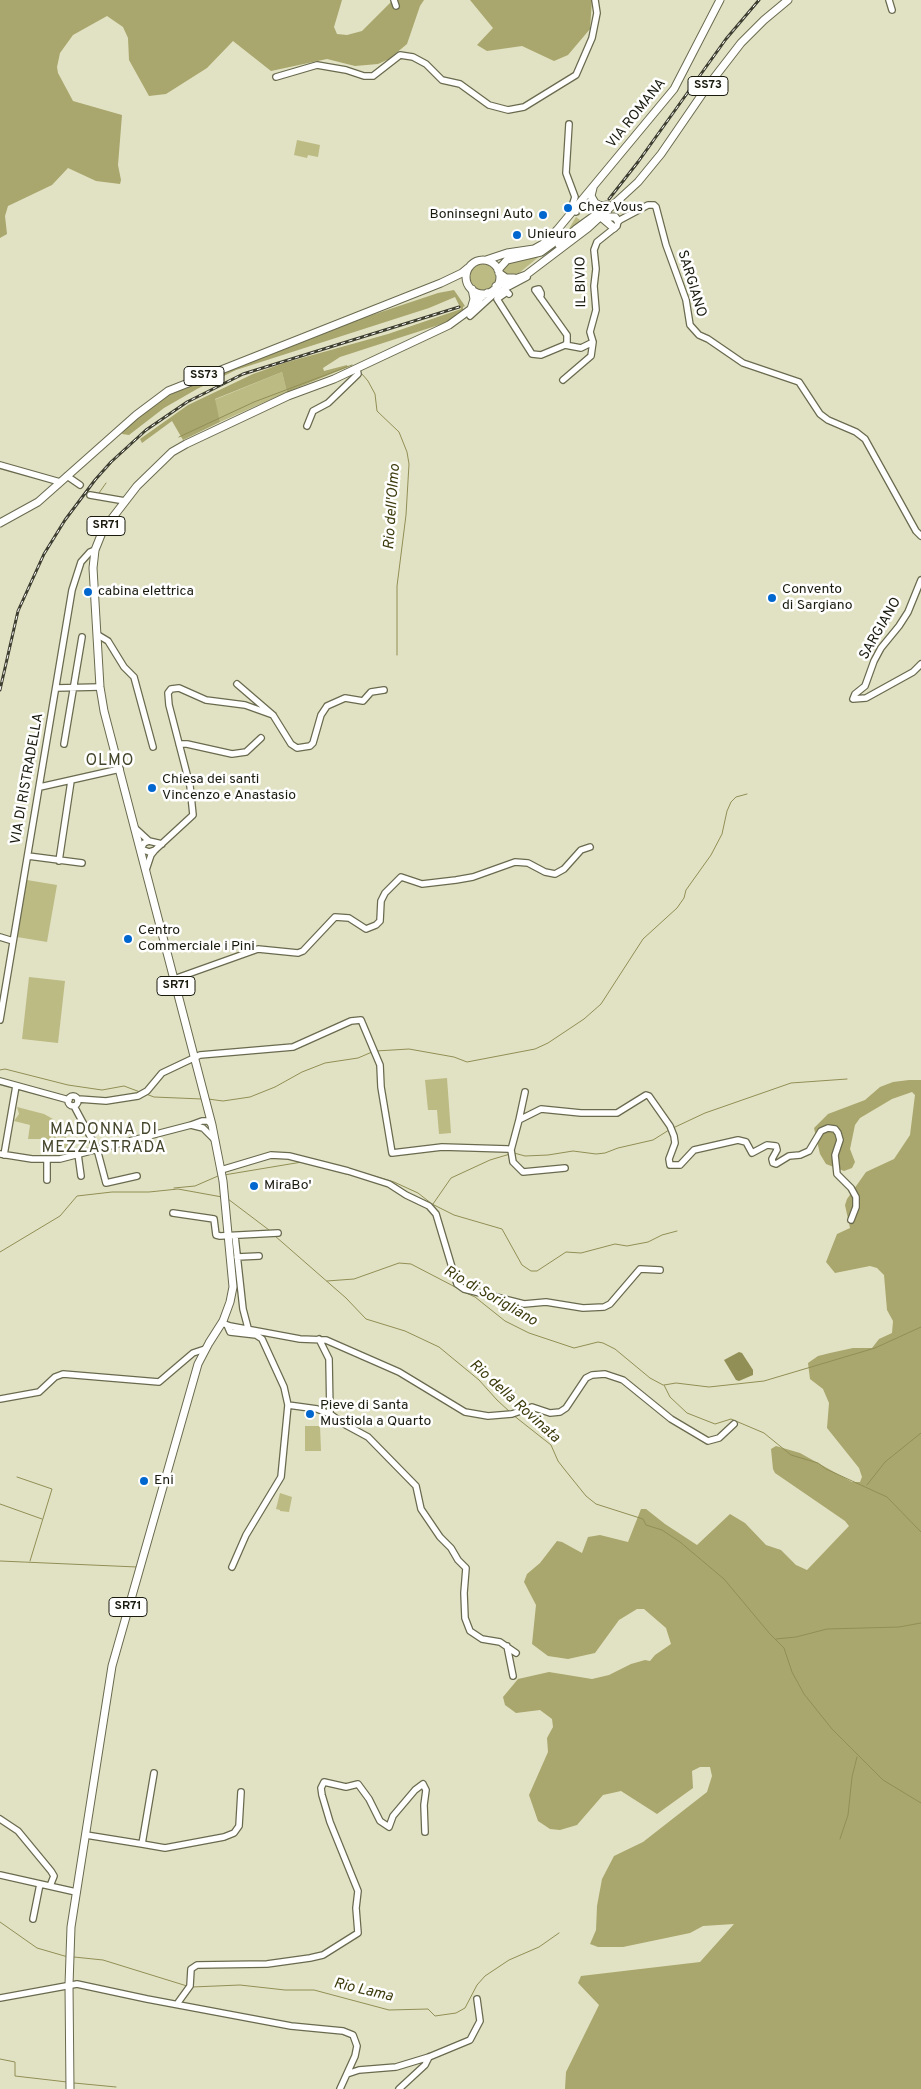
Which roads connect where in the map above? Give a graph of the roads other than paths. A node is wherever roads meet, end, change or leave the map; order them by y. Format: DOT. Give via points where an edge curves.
graph roads {
  1 [pos="595,0"];
  2 [pos="720,0"];
  3 [pos="788,0"];
  4 [pos="889,0"];
  5 [pos="892,10"];
  6 [pos="276,77"];
  7 [pos="569,124"];
  8 [pos="638,182"];
  9 [pos="594,185"];
  10 [pos="615,201"];
  11 [pos="575,210"];
  12 [pos="601,217"];
  13 [pos="617,219"];
  14 [pos="562,228"];
  15 [pos="614,228"];
  16 [pos="563,245"];
  17 [pos="486,260"];
  18 [pos="468,268"];
  19 [pos="499,272"];
  20 [pos="441,283"];
  21 [pos="496,286"];
  22 [pos="470,287"];
  23 [pos="487,293"];
  24 [pos="509,294"];
  25 [pos="540,297"];
  26 [pos="470,316"];
  27 [pos="593,342"];
  28 [pos="564,346"];
  29 [pos="365,365"];
  30 [pos="357,369"];
  31 [pos="563,380"];
  32 [pos="307,426"];
  33 [pos="0,464"];
  34 [pos="67,476"];
  35 [pos="60,482"];
  36 [pos="80,485"];
  37 [pos="90,494"];
  38 [pos="125,501"];
  39 [pos="1,521"];
  40 [pos="921,536"];
  41 [pos="95,550"];
  42 [pos="921,580"];
  43 [pos="98,635"];
  44 [pos="82,637"];
  45 [pos="921,664"];
  46 [pos="237,684"];
  47 [pos="74,687"];
  48 [pos="56,688"];
  49 [pos="100,688"];
  50 [pos="384,690"];
  51 [pos="273,715"];
  52 [pos="261,738"];
  53 [pos="64,744"];
  54 [pos="179,744"];
  55 [pos="153,747"];
  56 [pos="120,769"];
  57 [pos="71,781"];
  58 [pos="40,787"];
  59 [pos="136,829"];
  60 [pos="149,841"];
  61 [pos="162,844"];
  62 [pos="590,847"];
  63 [pos="141,849"];
  64 [pos="155,850"];
  65 [pos="28,856"];
  66 [pos="59,861"];
  67 [pos="82,864"];
  68 [pos="146,870"];
  69 [pos="0,937"];
  70 [pos="13,941"];
  71 [pos="174,979"];
  72 [pos="0,1020"];
  73 [pos="194,1058"];
  74 [pos="0,1081"];
  75 [pos="16,1086"];
  76 [pos="524,1092"];
  77 [pos="78,1099"];
  78 [pos="69,1100"];
  79 [pos="206,1103"];
  80 [pos="74,1106"];
  81 [pos="519,1120"];
  82 [pos="202,1121"];
  83 [pos="212,1125"];
  84 [pos="191,1126"];
  85 [pos="203,1128"];
  86 [pos="215,1140"];
  87 [pos="97,1149"];
  88 [pos="511,1150"];
  89 [pos="2,1154"];
  90 [pos="78,1154"];
  91 [pos="47,1160"];
  92 [pos="565,1168"];
  93 [pos="221,1170"];
  94 [pos="81,1176"];
  95 [pos="137,1176"];
  96 [pos="47,1180"];
  97 [pos="172,1213"];
  98 [pos="851,1220"];
  99 [pos="278,1233"];
  100 [pos="232,1236"];
  101 [pos="259,1256"];
  102 [pos="237,1257"];
  103 [pos="660,1270"];
  104 [pos="225,1324"];
  105 [pos="248,1328"];
  106 [pos="320,1339"];
  107 [pos="205,1349"];
  108 [pos="0,1399"];
  109 [pos="288,1405"];
  110 [pos="330,1414"];
  111 [pos="734,1424"];
  112 [pos="232,1567"];
  113 [pos="507,1646"];
  114 [pos="516,1653"];
  115 [pos="512,1676"];
  116 [pos="154,1773"];
  117 [pos="242,1792"];
  118 [pos="0,1819"];
  119 [pos="424,1832"];
  120 [pos="86,1835"];
  121 [pos="142,1844"];
  122 [pos="0,1875"];
  123 [pos="40,1884"];
  124 [pos="50,1886"];
  125 [pos="76,1892"];
  126 [pos="33,1919"];
  127 [pos="69,1985"];
  128 [pos="0,1998"];
  129 [pos="477,1999"];
  130 [pos="177,2004"];
  131 [pos="429,2057"];
  132 [pos="347,2074"];
  133 [pos="70,2089"];
  134 [pos="340,2089"];
  135 [pos="399,2089"];
  1 -- 6 [label="street" via="597,13 592,38 576,75 524,107 508,110 489,106 460,84 442,80 426,64 400,55 373,76 318,65"];
  2 -- 9 [label="main road, VIA ROMANA" via="674,89"];
  3 -- 8 [label="main road, SS73" via="742,43"];
  4 -- 5 [label="street"];
  7 -- 11 [label="street" via="566,173 576,197"];
  8 -- 10 [label="main road, SS73"];
  8 -- 12 [label="main road, SS73"];
  8 -- 13 [label="main road" via="615,210"];
  9 -- 10 [label="main road" via="591,196 595,203 601,206"];
  9 -- 11 [label="main road, VIA ROMANA"];
  10 -- 16 [label="main road, SS73" via="576,229"];
  11 -- 14 [label="main road, VIA ROMANA"];
  12 -- 13 [label="main road"];
  12 -- 15 [label="main road"];
  12 -- 16 [label="main road, SS73"];
  13 -- 15 [label="street" via="618,224"];
  13 -- 40 [label="street, SARGIANO" via="648,205 656,207 686,300 687,318 695,331 743,363 799,382 820,414 865,439"];
  14 -- 17 [label="main road, VIA ROMANA" via="534,249"];
  14 -- 19 [label="main road, VIA ROMANA" via="552,244 541,252 507,260"];
  15 -- 27 [label="street, IL BIVIO" via="597,242 594,250 596,310 590,332"];
  16 -- 19 [label="main road, SS73" via="518,276 506,278"];
  16 -- 21 [label="main road, SS73" via="526,275"];
  16 -- 26 [label="street" via="527,277 493,295"];
  17 -- 18 [label="main road, SS73" via="476,261"];
  17 -- 19 [label="main road"];
  18 -- 20 [label="main road, SS73"];
  18 -- 22 [label="main road" via="466,273"];
  19 -- 21 [label="main road"];
  20 -- 22 [label="main road, SS73" via="460,280"];
  20 -- 34 [label="main road, SS73" via="168,391"];
  21 -- 23 [label="main road, SS73"];
  22 -- 23 [label="main road, SS73"];
  22 -- 29 [label="main road, SR71" via="474,303 467,314"];
  23 -- 26 [label="main road, SR71" via="480,298"];
  24 -- 28 [label="street" via="507,292 497,299 522,336 528,351 541,355"];
  25 -- 28 [label="street" via="539,289 535,290 567,335"];
  26 -- 29 [label="main road, SR71" via="407,349"];
  27 -- 28 [label="street" via="576,348"];
  27 -- 31 [label="street, IL BIVIO" via="591,356"];
  29 -- 30 [label="main road, SR71"];
  30 -- 32 [label="street" via="358,374 328,403 313,411"];
  30 -- 38 [label="main road, SR71" via="288,396 186,444 155,467"];
  33 -- 35 [label="street"];
  34 -- 35 [label="main road, SS73"];
  34 -- 36 [label="street"];
  35 -- 39 [label="main road, SS73" via="38,502"];
  37 -- 38 [label="street"];
  38 -- 41 [label="main road, SR71" via="103,530"];
  41 -- 43 [label="main road, SR71" via="93,568"];
  41 -- 48 [label="street, VIA DI RISTRADELLA" via="81,562 74,579"];
  42 -- 45 [label="street, SARGIANO" via="908,612 881,648 865,686 853,699 866,698 913,672"];
  43 -- 49 [label="main road, SR71"];
  43 -- 55 [label="street" via="108,641 124,667 134,676"];
  44 -- 47 [label="street"];
  46 -- 51 [label="street"];
  47 -- 48 [label="street"];
  47 -- 49 [label="street"];
  47 -- 53 [label="street"];
  48 -- 58 [label="street, VIA DI RISTRADELLA"];
  49 -- 56 [label="main road, SR71"];
  50 -- 51 [label="street" via="371,692 362,701 345,698 327,706 320,715 313,743 303,748 291,744"];
  51 -- 54 [label="street" via="245,704 206,700 179,688 171,689 168,698"];
  52 -- 54 [label="street" via="246,752 232,754"];
  54 -- 61 [label="street" via="190,786 193,815"];
  56 -- 57 [label="street"];
  56 -- 59 [label="main road, SR71"];
  57 -- 58 [label="street"];
  57 -- 66 [label="street"];
  58 -- 65 [label="street, VIA DI RISTRADELLA"];
  59 -- 60 [label="street"];
  59 -- 63 [label="main road, SR71"];
  60 -- 61 [label="street"];
  60 -- 63 [label="street"];
  61 -- 64 [label="street"];
  62 -- 71 [label="street" via="581,850 555,874 528,863 514,862 456,880 422,884 401,877 385,893 381,901 380,921 376,925 366,929 349,918 335,917 298,953 258,948"];
  63 -- 64 [label="street"];
  63 -- 68 [label="main road, SR71"];
  64 -- 68 [label="street"];
  65 -- 66 [label="street"];
  65 -- 70 [label="street, VIA DI RISTRADELLA"];
  66 -- 67 [label="street"];
  68 -- 71 [label="main road, SR71"];
  69 -- 70 [label="street"];
  70 -- 72 [label="street, VIA DI RISTRADELLA"];
  71 -- 73 [label="main road, SR71"];
  73 -- 77 [label="street" via="162,1073 141,1095 106,1101"];
  73 -- 79 [label="main road, SR71"];
  73 -- 88 [label="street" via="293,1047 351,1020 361,1020 380,1065 392,1153 442,1147"];
  74 -- 75 [label="street"];
  75 -- 78 [label="street"];
  75 -- 89 [label="street"];
  76 -- 81 [label="street"];
  77 -- 78 [label="street" via="73,1096"];
  77 -- 80 [label="street"];
  78 -- 80 [label="street"];
  79 -- 82 [label="street"];
  79 -- 83 [label="main road, SR71"];
  80 -- 87 [label="street"];
  81 -- 88 [label="street"];
  81 -- 98 [label="street" via="542,1108 617,1113 646,1095 674,1136 670,1165 680,1165 694,1150 738,1140 746,1142 752,1153 768,1145 776,1146 772,1159 776,1164 789,1156 809,1151 821,1131 835,1129 840,1140 835,1155 837,1174 856,1197"];
  82 -- 83 [label="street"];
  82 -- 84 [label="street"];
  83 -- 85 [label="street"];
  83 -- 86 [label="main road, SR71"];
  84 -- 85 [label="street"];
  84 -- 87 [label="street"];
  85 -- 86 [label="street"];
  86 -- 93 [label="main road, SR71"];
  87 -- 90 [label="street"];
  87 -- 95 [label="street" via="106,1183"];
  88 -- 92 [label="street" via="512,1162 523,1172"];
  89 -- 91 [label="street"];
  90 -- 91 [label="street"];
  90 -- 94 [label="street"];
  91 -- 96 [label="street"];
  93 -- 100 [label="main road, SR71"];
  93 -- 103 [label="street" via="271,1155 288,1156 389,1184 429,1206 436,1214 457,1284 464,1289 524,1304 546,1302 582,1308 604,1307 640,1269"];
  97 -- 100 [label="street" via="214,1219 216,1235"];
  99 -- 100 [label="street"];
  100 -- 102 [label="street"];
  100 -- 104 [label="main road, SR71" via="233,1287"];
  101 -- 102 [label="street"];
  102 -- 105 [label="street" via="242,1309"];
  104 -- 105 [label="street"];
  104 -- 107 [label="main road, SR71"];
  104 -- 109 [label="street" via="230,1332 256,1335 262,1339 284,1387"];
  105 -- 106 [label="street" via="300,1339"];
  106 -- 110 [label="street" via="329,1359"];
  106 -- 111 [label="street" via="399,1372 465,1412 488,1416 512,1414 532,1407 550,1413 560,1412 586,1378 605,1374 623,1380 671,1419 708,1441 719,1438"];
  107 -- 108 [label="street" via="194,1353 159,1382 63,1374 39,1392"];
  107 -- 120 [label="main road, SR71" via="116,1648"];
  109 -- 110 [label="street"];
  109 -- 112 [label="street" via="281,1478 246,1535"];
  110 -- 113 [label="street" via="368,1437 416,1486 421,1509 466,1568 465,1618 470,1631 482,1639"];
  113 -- 114 [label="street"];
  113 -- 115 [label="street"];
  116 -- 121 [label="street"];
  117 -- 121 [label="street" via="238,1826 234,1833 224,1838 165,1848"];
  118 -- 124 [label="street" via="18,1831 51,1871 54,1876"];
  119 -- 130 [label="street" via="426,1790 423,1784 393,1816 389,1827 380,1821 358,1784 341,1787 324,1782 322,1795 330,1822 358,1891 358,1933 323,1955 310,1958 267,1964 197,1966 191,1969 190,1986"];
  120 -- 121 [label="street"];
  120 -- 125 [label="main road, SR71"];
  122 -- 123 [label="street"];
  123 -- 124 [label="street"];
  123 -- 126 [label="street"];
  124 -- 125 [label="street"];
  125 -- 127 [label="main road, SR71"];
  127 -- 128 [label="street"];
  127 -- 130 [label="street"];
  127 -- 133 [label="main road, SR71"];
  129 -- 131 [label="street" via="480,2022 470,2040"];
  130 -- 132 [label="street" via="291,2026 343,2032 352,2036 357,2046"];
  131 -- 132 [label="street" via="396,2067"];
  131 -- 135 [label="street" via="425,2065"];
  132 -- 134 [label="street"];
}
